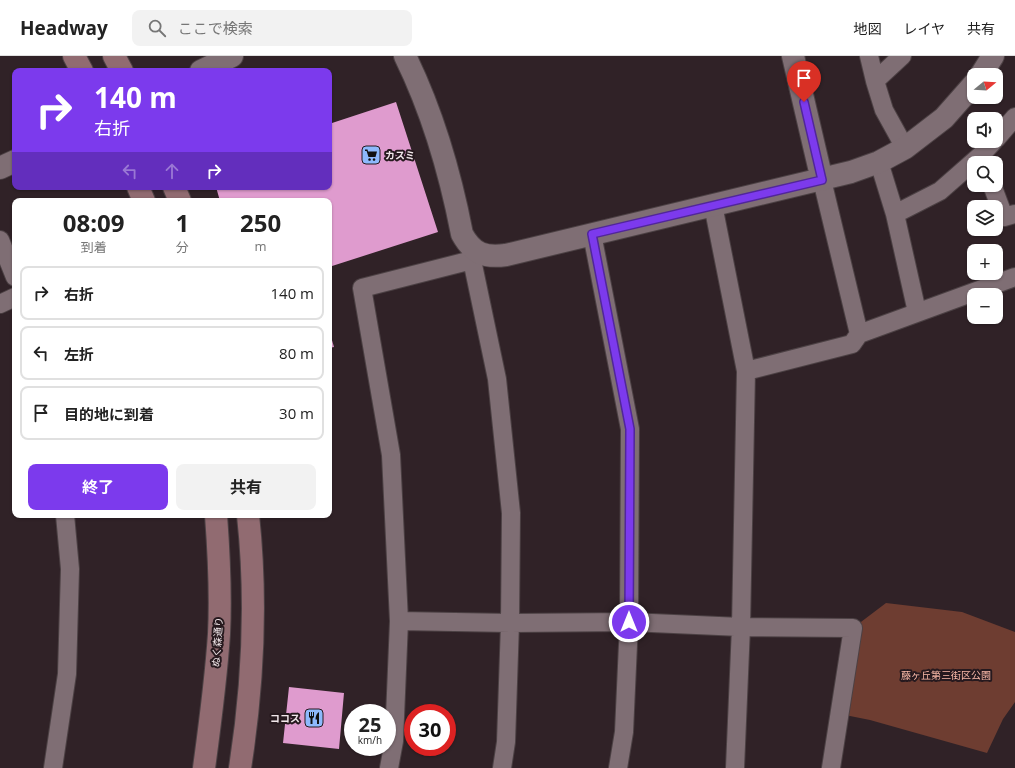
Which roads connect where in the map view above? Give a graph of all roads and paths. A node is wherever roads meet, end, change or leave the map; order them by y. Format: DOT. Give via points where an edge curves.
graph roads {
  1 [pos="74,56"];
  2 [pos="114,56"];
  3 [pos="232,56"];
  4 [pos="405,56"];
  5 [pos="793,56"];
  6 [pos="868,56"];
  7 [pos="902,56"];
  8 [pos="993,56"];
  9 [pos="80,68"];
  10 [pos="120,68"];
  11 [pos="207,68"];
  12 [pos="985,68"];
  13 [pos="875,81"];
  14 [pos="967,92"];
  15 [pos="1015,117"];
  16 [pos="1003,131"];
  17 [pos="905,148"];
  18 [pos="12,162"];
  19 [pos="879,162"];
  20 [pos="0,168"];
  21 [pos="967,171"];
  22 [pos="822,180"];
  23 [pos="995,192"];
  24 [pos="713,205"];
  25 [pos="895,214"];
  26 [pos="1015,214"];
  27 [pos="592,234"];
  28 [pos="0,240"];
  29 [pos="474,256"];
  30 [pos="12,270"];
  31 [pos="1015,278"];
  32 [pos="12,298"];
  33 [pos="0,304"];
  34 [pos="917,312"];
  35 [pos="859,334"];
  36 [pos="746,371"];
  37 [pos="65,518"];
  38 [pos="216,518"];
  39 [pos="248,518"];
  40 [pos="399,621"];
  41 [pos="629,622"];
  42 [pos="510,624"];
  43 [pos="741,627"];
  44 [pos="53,768"];
  45 [pos="204,768"];
  46 [pos="240,768"];
  47 [pos="389,768"];
  48 [pos="502,768"];
  49 [pos="618,768"];
  50 [pos="735,768"];
  51 [pos="831,768"];
  1 -- 9 [label="main road"];
  2 -- 10 [label="main road"];
  3 -- 11 [label="street"];
  4 -- 29 [label="street" via="425,99 446,159 462,234"];
  5 -- 22 [label="street"];
  6 -- 13 [label="street"];
  7 -- 13 [label="street"];
  8 -- 12 [label="street"];
  13 -- 17 [label="street" via="884,110"];
  14 -- 17 [label="street" via="944,118"];
  15 -- 16 [label="street"];
  17 -- 19 [label="street"];
  18 -- 20 [label="street"];
  19 -- 22 [label="street"];
  19 -- 25 [label="street"];
  21 -- 25 [label="street" via="940,191"];
  22 -- 24 [label="street"];
  22 -- 35 [label="street"];
  23 -- 26 [label="street" via="1004,217"];
  24 -- 27 [label="street"];
  24 -- 36 [label="street"];
  25 -- 34 [label="street"];
  27 -- 29 [label="street" via="506,255"];
  27 -- 41 [label="street" via="630,429"];
  28 -- 30 [label="street"];
  29 -- 40 [label="street" via="362,288 391,455"];
  29 -- 42 [label="street" via="497,379 510,513"];
  31 -- 34 [label="street"];
  32 -- 33 [label="street"];
  34 -- 35 [label="street"];
  35 -- 36 [label="street" via="852,344"];
  36 -- 43 [label="street"];
  37 -- 44 [label="street" via="70,568 67,674"];
  38 -- 45 [label="main road, ぬく森通り" via="219,634"];
  39 -- 46 [label="main road" via="252,551 252,633 246,726"];
  40 -- 42 [label="street"];
  40 -- 47 [label="street" via="394,741"];
  41 -- 42 [label="street"];
  41 -- 43 [label="street"];
  41 -- 49 [label="street" via="624,732"];
  42 -- 48 [label="street" via="506,742"];
  43 -- 50 [label="street"];
  43 -- 51 [label="street" via="853,628"];
}
